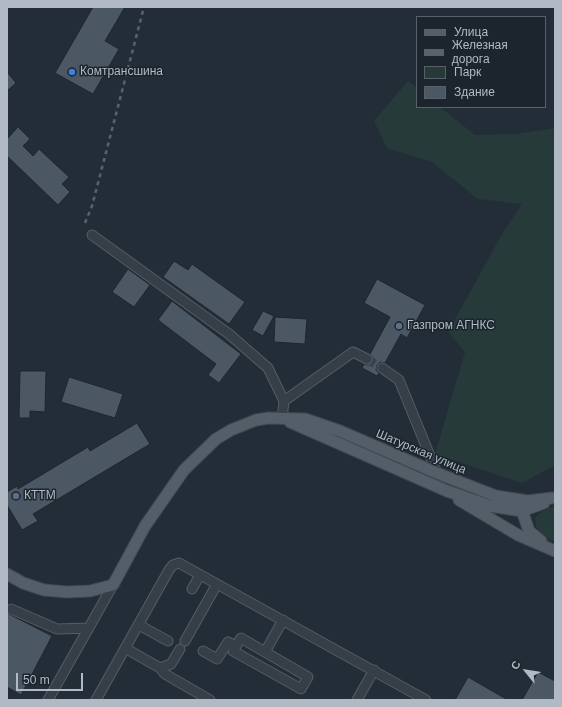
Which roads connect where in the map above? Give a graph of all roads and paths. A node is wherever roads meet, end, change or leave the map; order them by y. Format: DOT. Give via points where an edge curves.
graph roads {
  1 [pos="92,235"];
  2 [pos="367,360"];
  3 [pos="382,368"];
  4 [pos="284,401"];
  5 [pos="282,419"];
  6 [pos="437,473"];
  7 [pos="447,491"];
  8 [pos="553,497"];
  9 [pos="521,506"];
  10 [pos="555,551"];
  11 [pos="7,574"];
  12 [pos="200,575"];
  13 [pos="217,584"];
  14 [pos="113,586"];
  15 [pos="192,589"];
  16 [pos="11,609"];
  17 [pos="283,620"];
  18 [pos="139,624"];
  19 [pos="89,628"];
  20 [pos="168,641"];
  21 [pos="236,646"];
  22 [pos="125,648"];
  23 [pos="202,651"];
  24 [pos="265,652"];
  25 [pos="160,668"];
  26 [pos="374,670"];
  27 [pos="48,700"];
  28 [pos="96,700"];
  29 [pos="210,700"];
  30 [pos="358,700"];
  31 [pos="426,700"];
  1 -- 4 [label="street" via="229,334 268,368"];
  2 -- 4 [label="street" via="354,352"];
  3 -- 6 [label="street" via="399,380"];
  4 -- 5 [label="street"];
  5 -- 6 [label="main road, Шатурская улица" via="305,419"];
  5 -- 7 [label="main road, Шатурская улица"];
  5 -- 14 [label="main road, Шатурская улица" via="262,419 243,424 216,440 198,455 184,470 145,526"];
  6 -- 9 [label="main road, Шатурская улица"];
  7 -- 9 [label="main road" via="490,506"];
  7 -- 10 [label="main road" via="518,535"];
  8 -- 9 [label="main road, Шатурская улица"];
  9 -- 10 [label="main road" via="530,531"];
  11 -- 14 [label="main road" via="44,590 90,591"];
  12 -- 13 [label="street"];
  12 -- 15 [label="street"];
  12 -- 18 [label="street" via="179,564 173,565"];
  13 -- 17 [label="street"];
  13 -- 25 [label="street" via="171,664"];
  14 -- 19 [label="street, Шатурская улица"];
  16 -- 19 [label="street" via="57,629"];
  17 -- 24 [label="street"];
  17 -- 26 [label="street"];
  18 -- 20 [label="street"];
  18 -- 22 [label="street"];
  19 -- 27 [label="street, Шатурская улица"];
  21 -- 23 [label="street" via="228,642 218,659"];
  21 -- 24 [label="street" via="241,638"];
  21 -- 24 [label="street" via="233,650 301,689 308,676"];
  22 -- 25 [label="street"];
  22 -- 28 [label="street"];
  25 -- 29 [label="street" via="165,674"];
  26 -- 30 [label="street"];
  26 -- 31 [label="street"];
}
